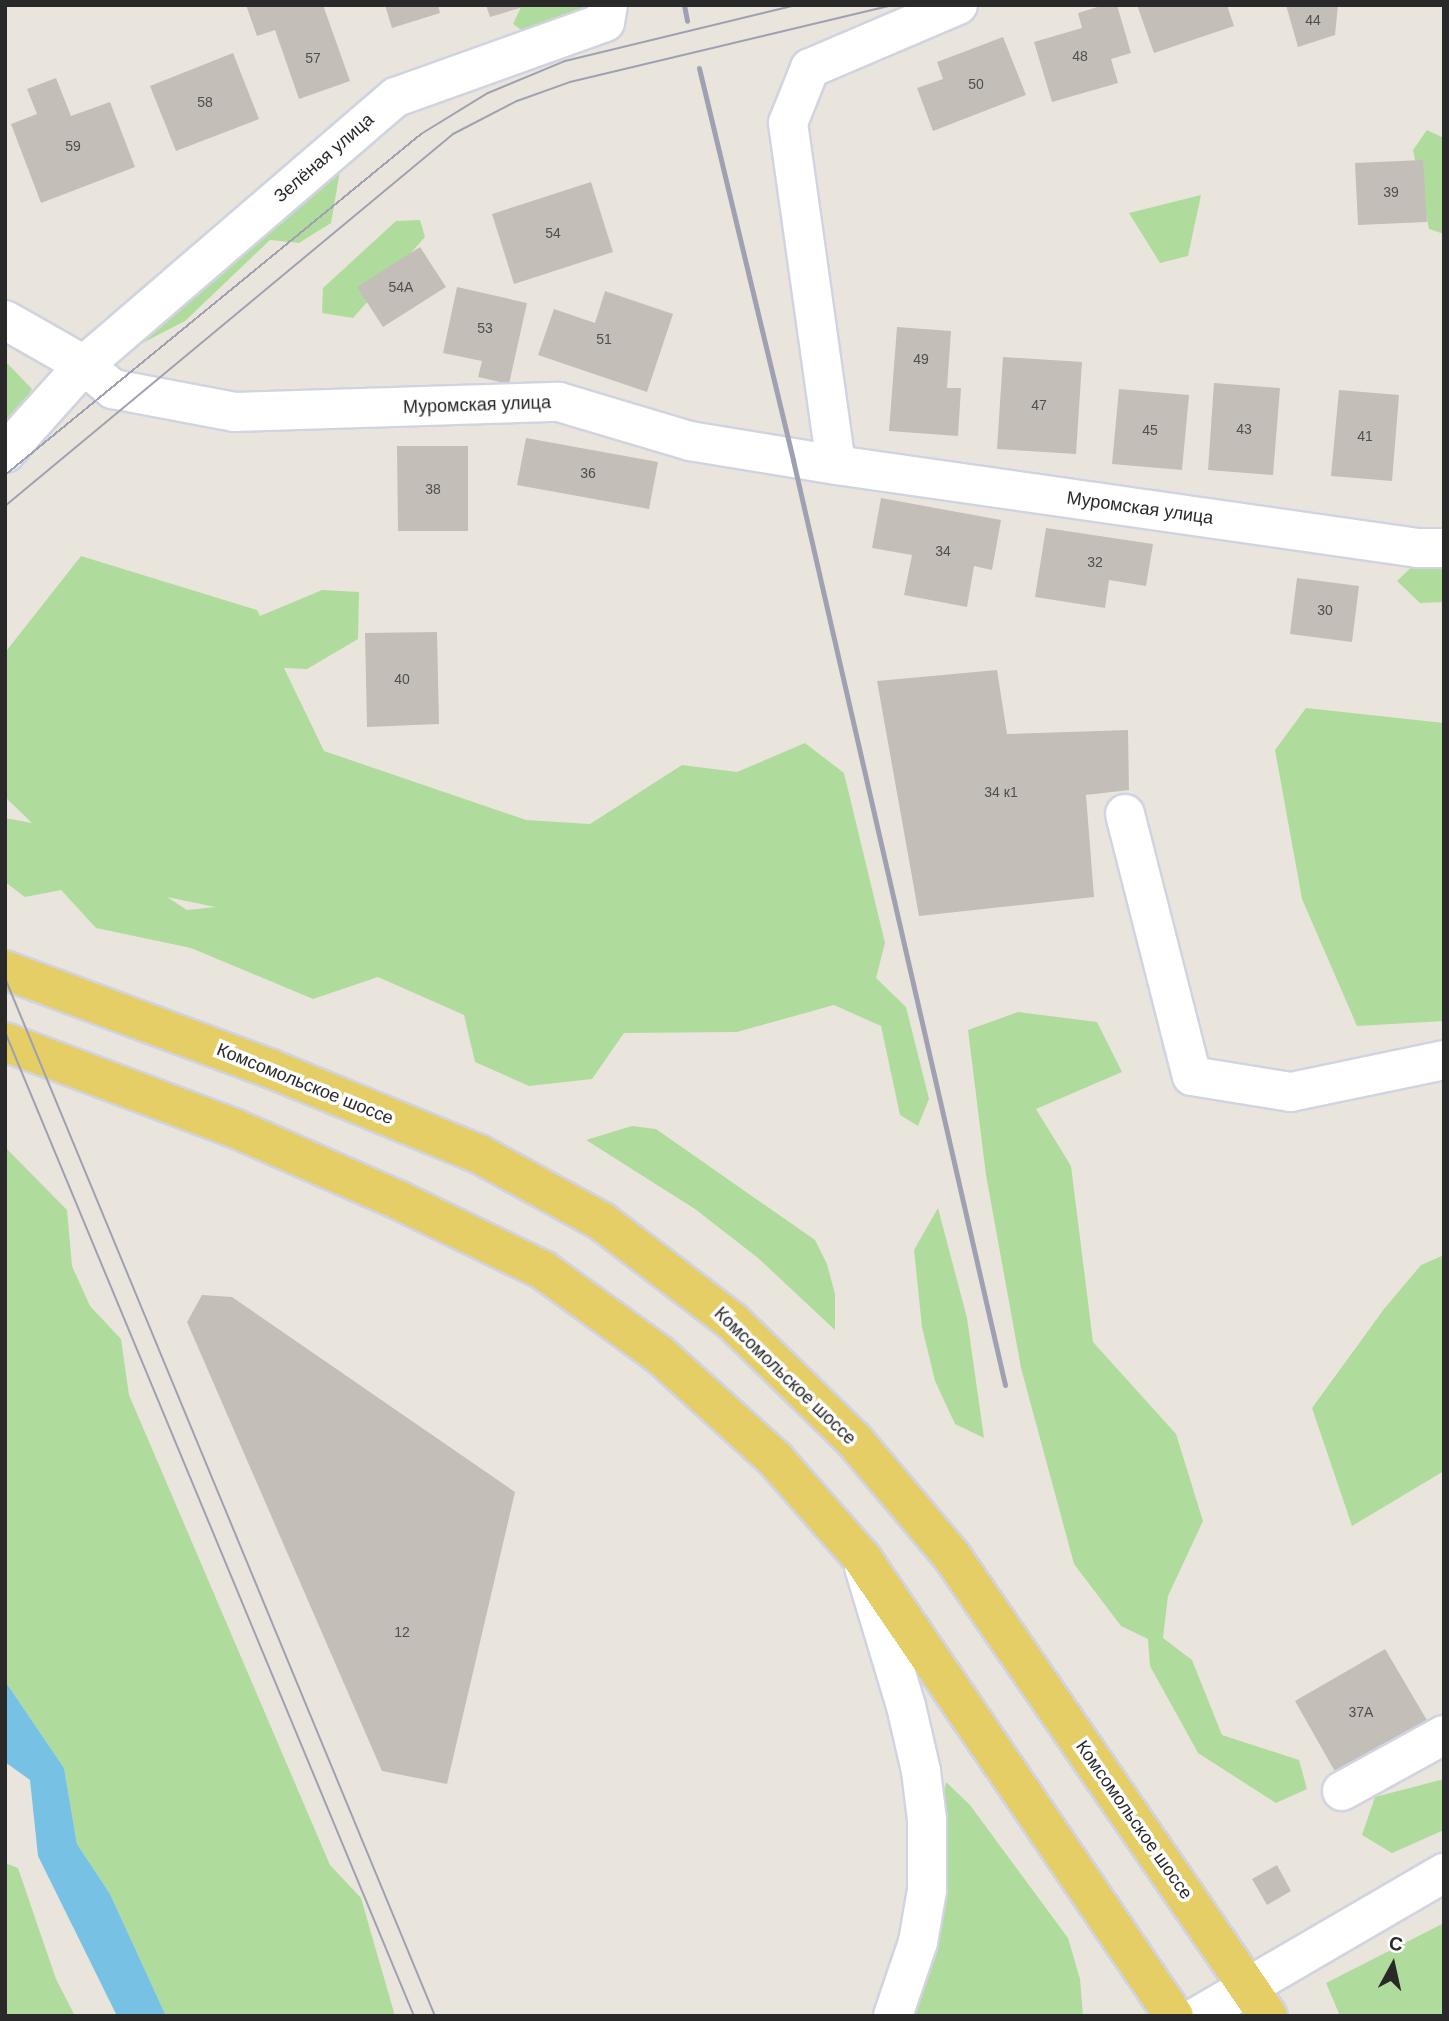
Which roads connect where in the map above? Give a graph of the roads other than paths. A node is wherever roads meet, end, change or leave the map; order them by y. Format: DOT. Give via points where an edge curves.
graph roads {
  1 [pos="958,5"];
  2 [pos="607,13"];
  3 [pos="5,320"];
  4 [pos="84,365"];
  5 [pos="5,453"];
  6 [pos="836,465"];
  7 [pos="1444,548"];
  8 [pos="1125,814"];
  9 [pos="5,970"];
  10 [pos="5,1042"];
  11 [pos="1444,1060"];
  12 [pos="862,1558"];
  13 [pos="1444,1735"];
  14 [pos="1342,1791"];
  15 [pos="1444,1873"];
  16 [pos="1258,2002"];
  17 [pos="893,2016"];
  18 [pos="1174,2016"];
  19 [pos="1198,2016"];
  1 -- 6 [label="street" via="810,68 788,123"];
  2 -- 4 [label="street, Зелёная улица" via="396,97"];
  3 -- 4 [label="street"];
  4 -- 5 [label="street, Зелёная улица"];
  4 -- 6 [label="street, Муромская улица" via="114,389 235,412 559,402 690,441"];
  6 -- 7 [label="street, Муромская улица"];
  8 -- 11 [label="street" via="1192,1076 1291,1092"];
  9 -- 16 [label="main road, Комсомольское шоссе" via="269,1068 479,1154 601,1221 732,1321 854,1440 951,1555"];
  10 -- 12 [label="main road" via="234,1128 543,1270 670,1363 775,1459"];
  12 -- 17 [label="street" via="906,1706 928,1820 927,1890 918,1942"];
  12 -- 18 [label="main road"];
  13 -- 14 [label="street"];
  15 -- 16 [label="street"];
  16 -- 19 [label="street"];
}
